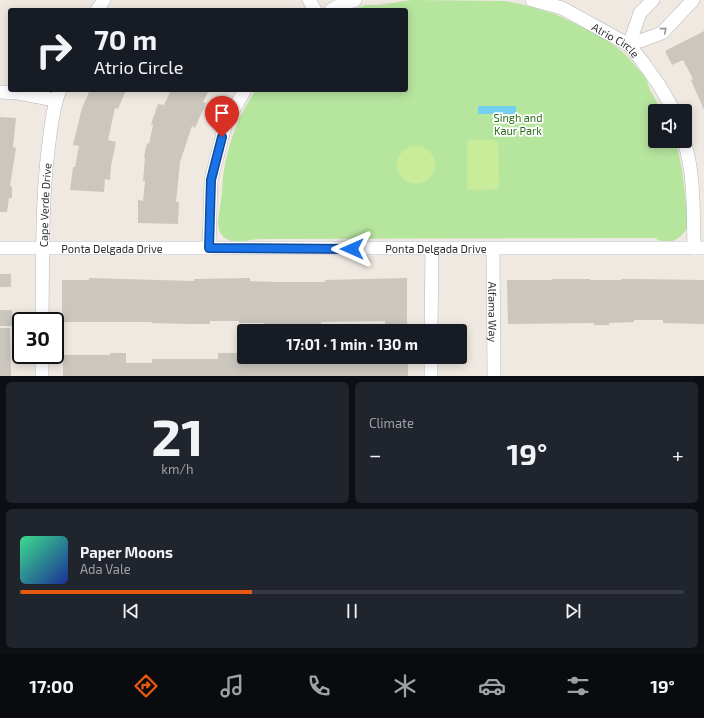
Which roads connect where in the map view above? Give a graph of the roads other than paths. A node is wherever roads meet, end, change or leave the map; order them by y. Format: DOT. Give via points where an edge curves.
graph roads {
  1 [pos="355,0"];
  2 [pos="532,0"];
  3 [pos="653,0"];
  4 [pos="693,0"];
  5 [pos="336,5"];
  6 [pos="629,45"];
  7 [pos="0,92"];
  8 [pos="244,92"];
  9 [pos="58,95"];
  10 [pos="670,104"];
  11 [pos="686,148"];
  12 [pos="0,248"];
  13 [pos="43,248"];
  14 [pos="209,248"];
  15 [pos="699,248"];
  16 [pos="432,249"];
  17 [pos="494,249"];
  18 [pos="42,312"];
  19 [pos="431,324"];
  20 [pos="42,364"];
  21 [pos="431,364"];
  22 [pos="42,376"];
  23 [pos="431,376"];
  24 [pos="494,376"];
  1 -- 5 [label="street"];
  2 -- 6 [label="street, Atrio Circle" via="562,8"];
  3 -- 6 [label="street" via="640,13"];
  6 -- 4 [label="street, one-way" via="662,33"];
  6 -- 10 [label="street, Atrio Circle"];
  7 -- 9 [label="street"];
  8 -- 14 [label="street" via="226,122 211,180"];
  9 -- 13 [label="street, Cape Verde Drive" via="46,158"];
  11 -- 15 [label="street"];
  12 -- 13 [label="street, Ponta Delgada Drive"];
  13 -- 14 [label="street, Ponta Delgada Drive"];
  13 -- 18 [label="street, Cape Verde Drive"];
  14 -- 16 [label="street, Ponta Delgada Drive"];
  15 -- 17 [label="street, Ponta Delgada Drive"];
  16 -- 17 [label="street, Ponta Delgada Drive"];
  16 -- 19 [label="street"];
  17 -- 24 [label="street, Alfama Way"];
  20 -- 22 [label="street"];
  21 -- 23 [label="street"];
}
